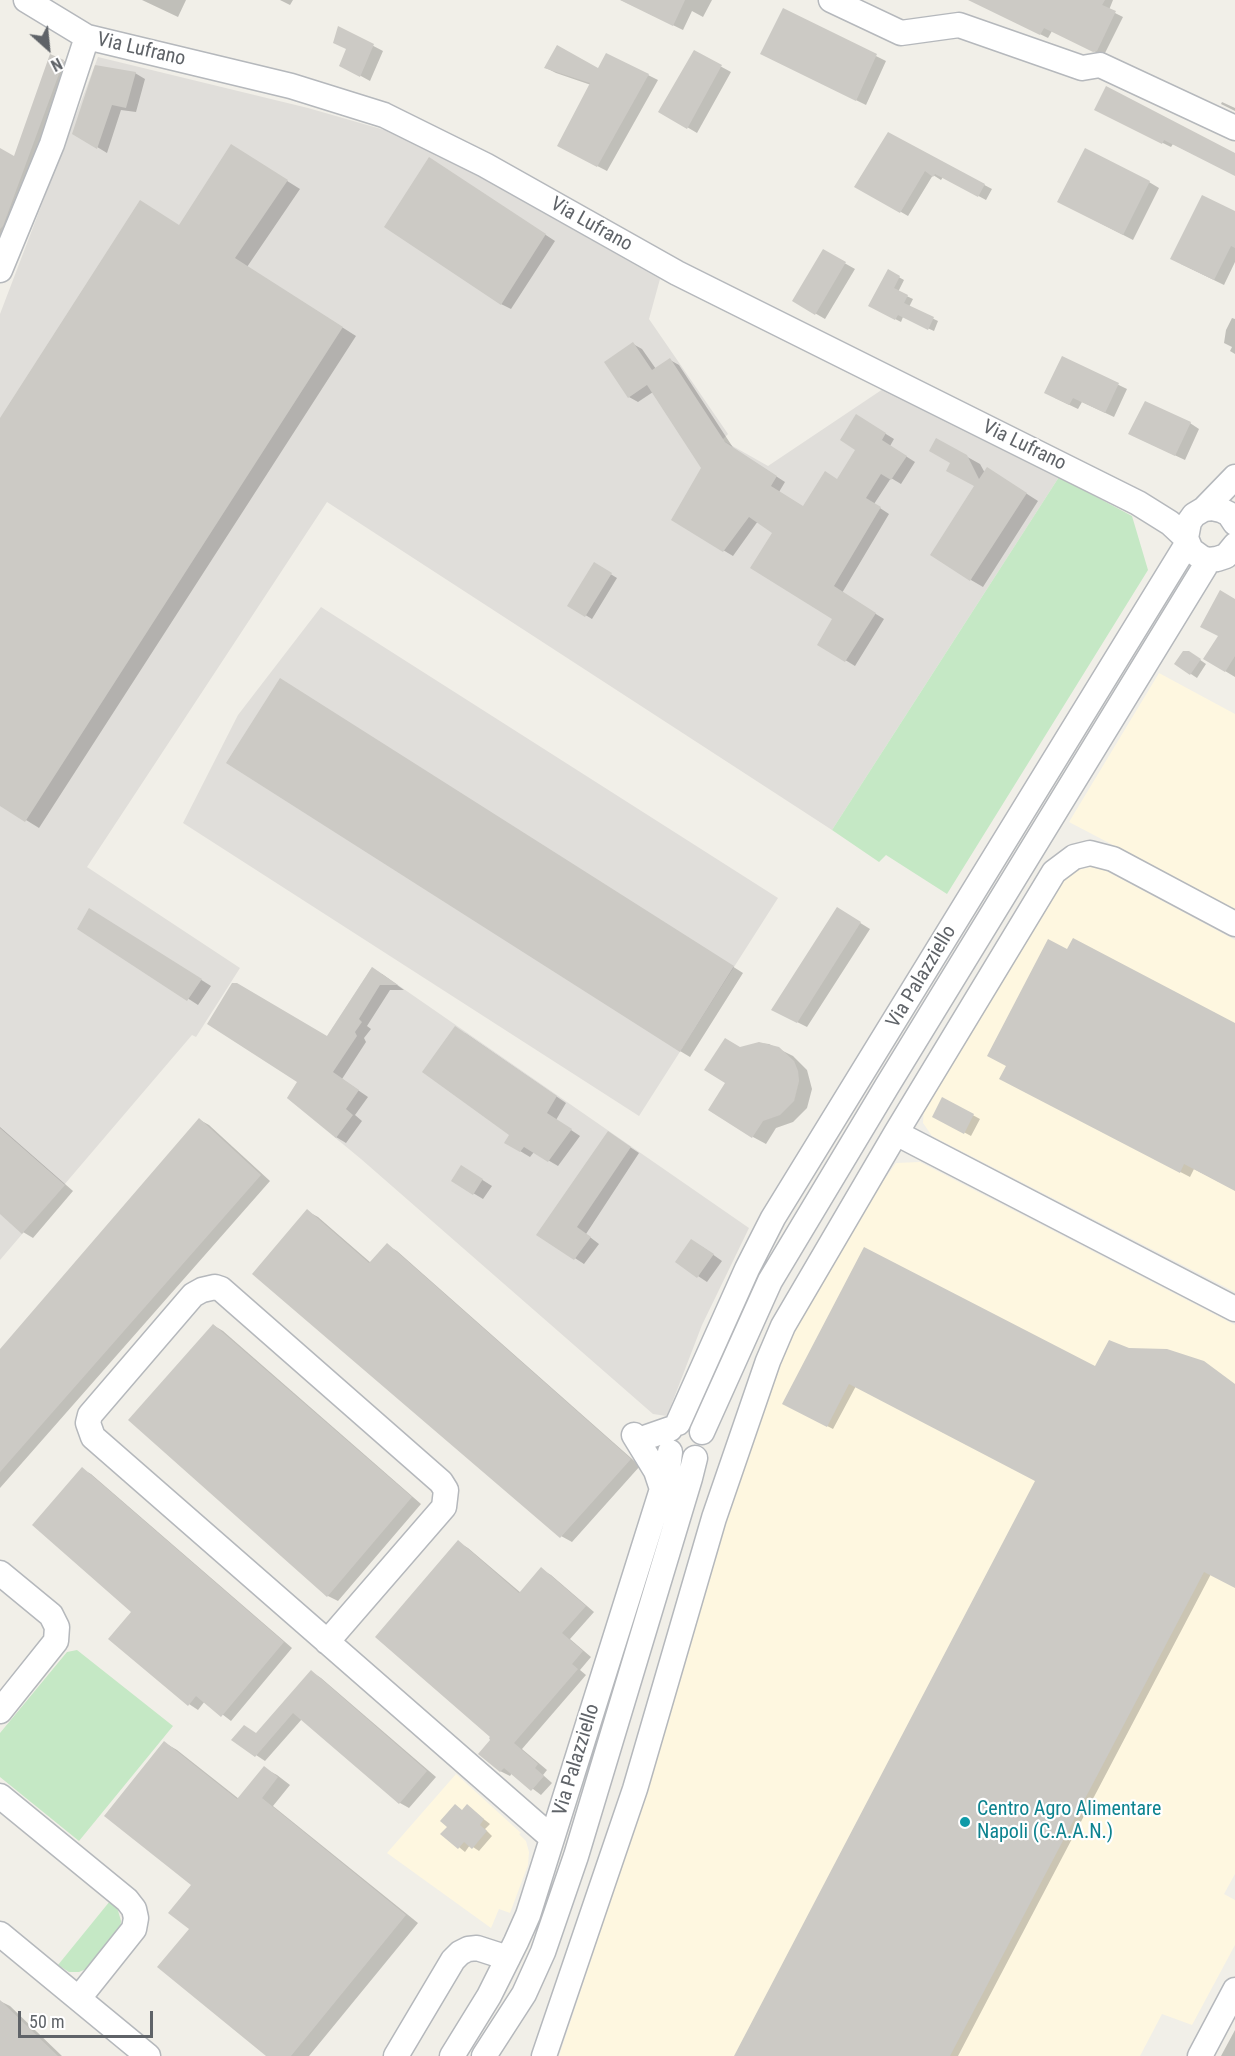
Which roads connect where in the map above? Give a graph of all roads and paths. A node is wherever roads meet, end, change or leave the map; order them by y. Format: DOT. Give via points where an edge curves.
graph roads {
  1 [pos="26,0"];
  2 [pos="831,0"];
  3 [pos="87,37"];
  4 [pos="1235,128"];
  5 [pos="0,270"];
  6 [pos="1235,477"];
  7 [pos="1138,503"];
  8 [pos="1199,512"];
  9 [pos="1235,521"];
  10 [pos="1187,541"];
  11 [pos="1226,554"];
  12 [pos="1235,924"];
  13 [pos="896,1133"];
  14 [pos="1235,1309"];
  15 [pos="702,1432"];
  16 [pos="634,1435"];
  17 [pos="671,1436"];
  18 [pos="694,1458"];
  19 [pos="662,1489"];
  20 [pos="0,1573"];
  21 [pos="327,1642"];
  22 [pos="0,1711"];
  23 [pos="0,1796"];
  24 [pos="552,1838"];
  25 [pos="0,1934"];
  26 [pos="508,1958"];
  27 [pos="1235,1990"];
  28 [pos="79,1998"];
  29 [pos="148,2056"];
  30 [pos="396,2056"];
  31 [pos="452,2056"];
  32 [pos="484,2056"];
  33 [pos="544,2056"];
  34 [pos="1200,2056"];
  1 -- 3 [label="street, Via Lufrano"];
  2 -- 4 [label="street" via="901,33 959,25 1082,68 1100,65"];
  3 -- 5 [label="street" via="52,144"];
  3 -- 7 [label="street, Via Lufrano" via="291,86 384,115 485,165 677,273"];
  6 -- 8 [label="street"];
  7 -- 8 [label="street, Via Lufrano"];
  7 -- 10 [label="street, Via Lufrano" via="1170,524"];
  8 -- 9 [label="street, Via Lufrano" via="1221,510"];
  8 -- 10 [label="street, Via Palazziello" via="1186,529"];
  10 -- 11 [label="street, Via Lufrano" via="1196,555"];
  10 -- 17 [label="street, Via Palazziello" via="773,1218"];
  11 -- 15 [label="street, Via Palazziello" via="893,1075 770,1281"];
  12 -- 13 [label="street" via="1113,859 1090,853 1074,857 1054,872"];
  13 -- 14 [label="street"];
  13 -- 33 [label="street" via="783,1326 768,1361 714,1518 635,1789"];
  15 -- 17 [label="street" via="692,1423"];
  15 -- 18 [label="street" via="703,1449"];
  16 -- 19 [label="street"];
  17 -- 18 [label="street" via="681,1459"];
  17 -- 19 [label="street, Via Palazziello"];
  18 -- 32 [label="street, Via Palazziello" via="576,1856 543,1952 518,2004"];
  19 -- 24 [label="street, Via Palazziello"];
  20 -- 22 [label="street" via="51,1615 57,1627 56,1641"];
  21 -- 21 [label="street" via="89,1431 90,1415 193,1295 202,1290 221,1289 441,1482 446,1491 444,1507"];
  21 -- 24 [label="street"];
  23 -- 28 [label="street" via="134,1909 134,1929"];
  24 -- 26 [label="street, Via Palazziello" via="528,1915"];
  25 -- 28 [label="street"];
  26 -- 30 [label="street" via="477,1948 460,1953"];
  26 -- 31 [label="street, Via Palazziello"];
  27 -- 34 [label="street"];
  28 -- 29 [label="street"];
}
